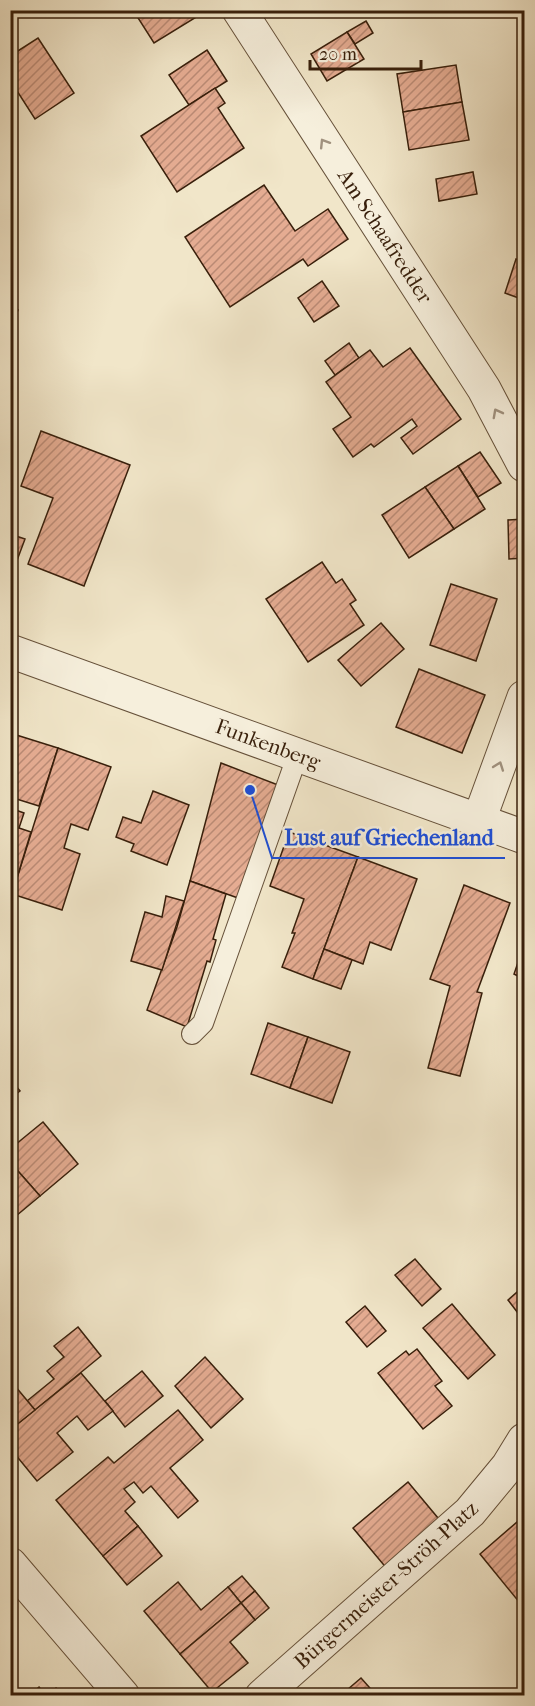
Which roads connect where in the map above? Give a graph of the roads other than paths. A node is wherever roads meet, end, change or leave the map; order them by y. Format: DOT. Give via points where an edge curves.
graph roads {
  1 [pos="239,10"];
  2 [pos="525,465"];
  3 [pos="10,651"];
  4 [pos="525,698"];
  5 [pos="298,754"];
  6 [pos="478,820"];
  7 [pos="525,837"];
  8 [pos="192,1034"];
  9 [pos="525,1440"];
  10 [pos="10,1564"];
  11 [pos="123,1695"];
  12 [pos="262,1695"];
  2 -- 1 [label="street, Am Schaafredder, one-way" via="484,389"];
  3 -- 5 [label="street, Funkenberg"];
  6 -- 4 [label="street, one-way"];
  5 -- 6 [label="street, Funkenberg"];
  5 -- 8 [label="lane" via="203,1023"];
  6 -- 7 [label="street, Funkenberg"];
  9 -- 12 [label="street, Bürgermeister-Ströh-Platz" via="470,1512"];
  10 -- 11 [label="street"];
}
